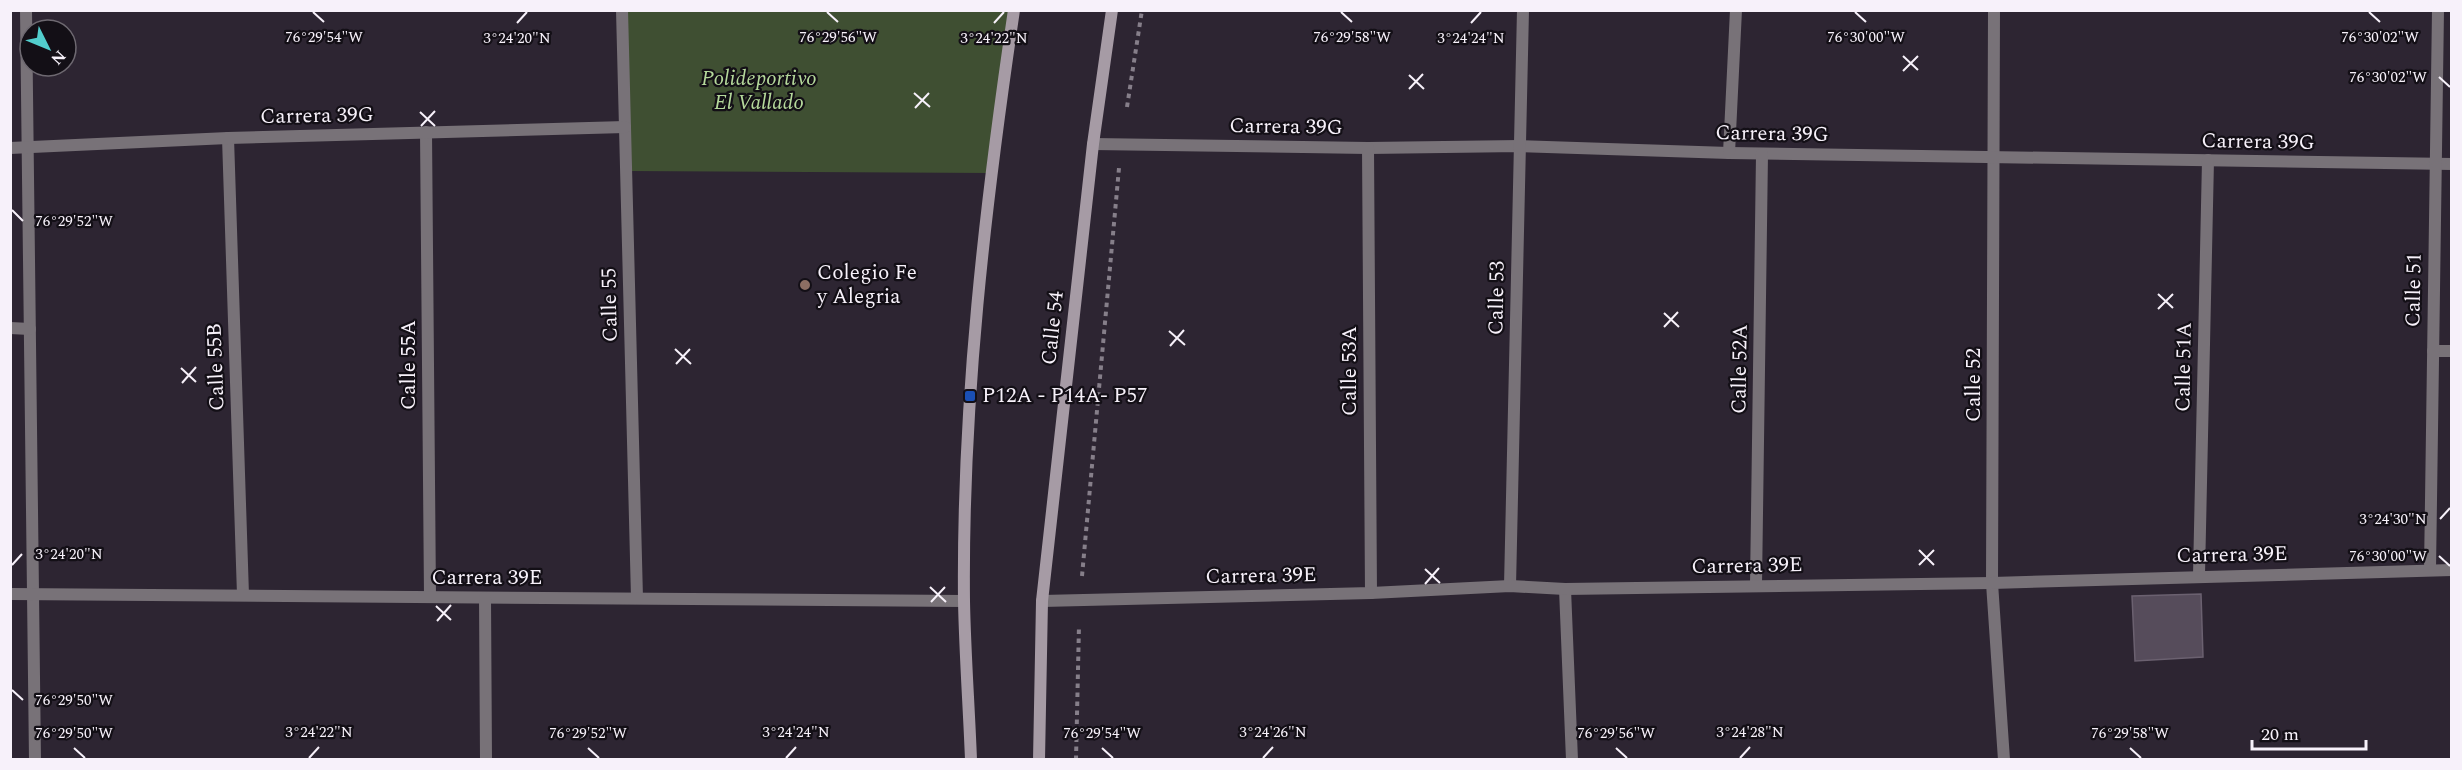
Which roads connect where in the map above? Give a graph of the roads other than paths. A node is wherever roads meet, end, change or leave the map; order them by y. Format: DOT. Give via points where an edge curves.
graph roads {
  1 [pos="26,10"];
  2 [pos="622,10"];
  3 [pos="1014,10"];
  4 [pos="1112,10"];
  5 [pos="1523,10"];
  6 [pos="1736,10"];
  7 [pos="1994,10"];
  8 [pos="2438,10"];
  9 [pos="625,127"];
  10 [pos="426,132"];
  11 [pos="228,138"];
  12 [pos="1093,144"];
  13 [pos="1520,146"];
  14 [pos="10,147"];
  15 [pos="28,147"];
  16 [pos="1368,148"];
  17 [pos="1729,153"];
  18 [pos="1762,154"];
  19 [pos="1994,158"];
  20 [pos="2208,160"];
  21 [pos="2436,164"];
  22 [pos="2451,164"];
  23 [pos="10,328"];
  24 [pos="30,329"];
  25 [pos="2433,351"];
  26 [pos="2451,351"];
  27 [pos="2430,570"];
  28 [pos="2451,570"];
  29 [pos="2199,575"];
  30 [pos="1992,583"];
  31 [pos="1756,585"];
  32 [pos="1510,586"];
  33 [pos="1565,589"];
  34 [pos="1371,593"];
  35 [pos="10,594"];
  36 [pos="33,594"];
  37 [pos="243,596"];
  38 [pos="430,597"];
  39 [pos="485,597"];
  40 [pos="637,598"];
  41 [pos="964,601"];
  42 [pos="1042,601"];
  43 [pos="35,759"];
  44 [pos="486,759"];
  45 [pos="971,759"];
  46 [pos="1039,759"];
  47 [pos="1572,759"];
  48 [pos="2004,759"];
  1 -- 15 [label="street"];
  2 -- 9 [label="street, Calle 55"];
  3 -- 41 [label="main road" via="990,173 970,396"];
  4 -- 12 [label="main road, Calle 54"];
  5 -- 13 [label="street, Calle 53"];
  6 -- 17 [label="street"];
  7 -- 19 [label="street, Calle 52"];
  8 -- 21 [label="street, Calle 51"];
  9 -- 10 [label="street, Carrera 39G"];
  9 -- 40 [label="street, Calle 55"];
  10 -- 11 [label="street, Carrera 39G"];
  10 -- 38 [label="street, Calle 55A"];
  11 -- 15 [label="street, Carrera 39G"];
  11 -- 37 [label="street, Calle 55B"];
  12 -- 16 [label="street, Carrera 39G"];
  12 -- 42 [label="main road, Calle 54"];
  13 -- 16 [label="street, Carrera 39G"];
  13 -- 17 [label="street, Carrera 39G"];
  13 -- 32 [label="street, Calle 53"];
  14 -- 15 [label="street, Carrera 39G"];
  15 -- 24 [label="street"];
  16 -- 34 [label="street, Calle 53A"];
  17 -- 18 [label="street, Carrera 39G"];
  18 -- 19 [label="street, Carrera 39G"];
  18 -- 31 [label="street, Calle 52A"];
  19 -- 20 [label="street, Carrera 39G"];
  19 -- 30 [label="street, Calle 52"];
  20 -- 21 [label="street, Carrera 39G"];
  20 -- 29 [label="street, Calle 51A"];
  21 -- 22 [label="street, Carrera 39G"];
  21 -- 25 [label="street, Calle 51"];
  23 -- 24 [label="street"];
  24 -- 36 [label="street"];
  25 -- 26 [label="street"];
  25 -- 27 [label="street, Calle 51"];
  27 -- 28 [label="street, Carrera 39E"];
  27 -- 29 [label="street, Carrera 39E"];
  29 -- 30 [label="street, Carrera 39E"];
  30 -- 31 [label="street, Carrera 39E"];
  30 -- 48 [label="street, Calle 52"];
  31 -- 33 [label="street, Carrera 39E"];
  32 -- 33 [label="street, Carrera 39E"];
  32 -- 34 [label="street, Carrera 39E"];
  33 -- 47 [label="street"];
  34 -- 42 [label="street, Carrera 39E"];
  35 -- 36 [label="street, Carrera 39E"];
  36 -- 37 [label="street, Carrera 39E"];
  36 -- 43 [label="street"];
  37 -- 38 [label="street, Carrera 39E"];
  38 -- 39 [label="street, Carrera 39E"];
  39 -- 40 [label="street, Carrera 39E"];
  39 -- 44 [label="street"];
  40 -- 41 [label="street, Carrera 39E"];
  41 -- 45 [label="main road"];
  42 -- 46 [label="main road, Calle 54"];
}
